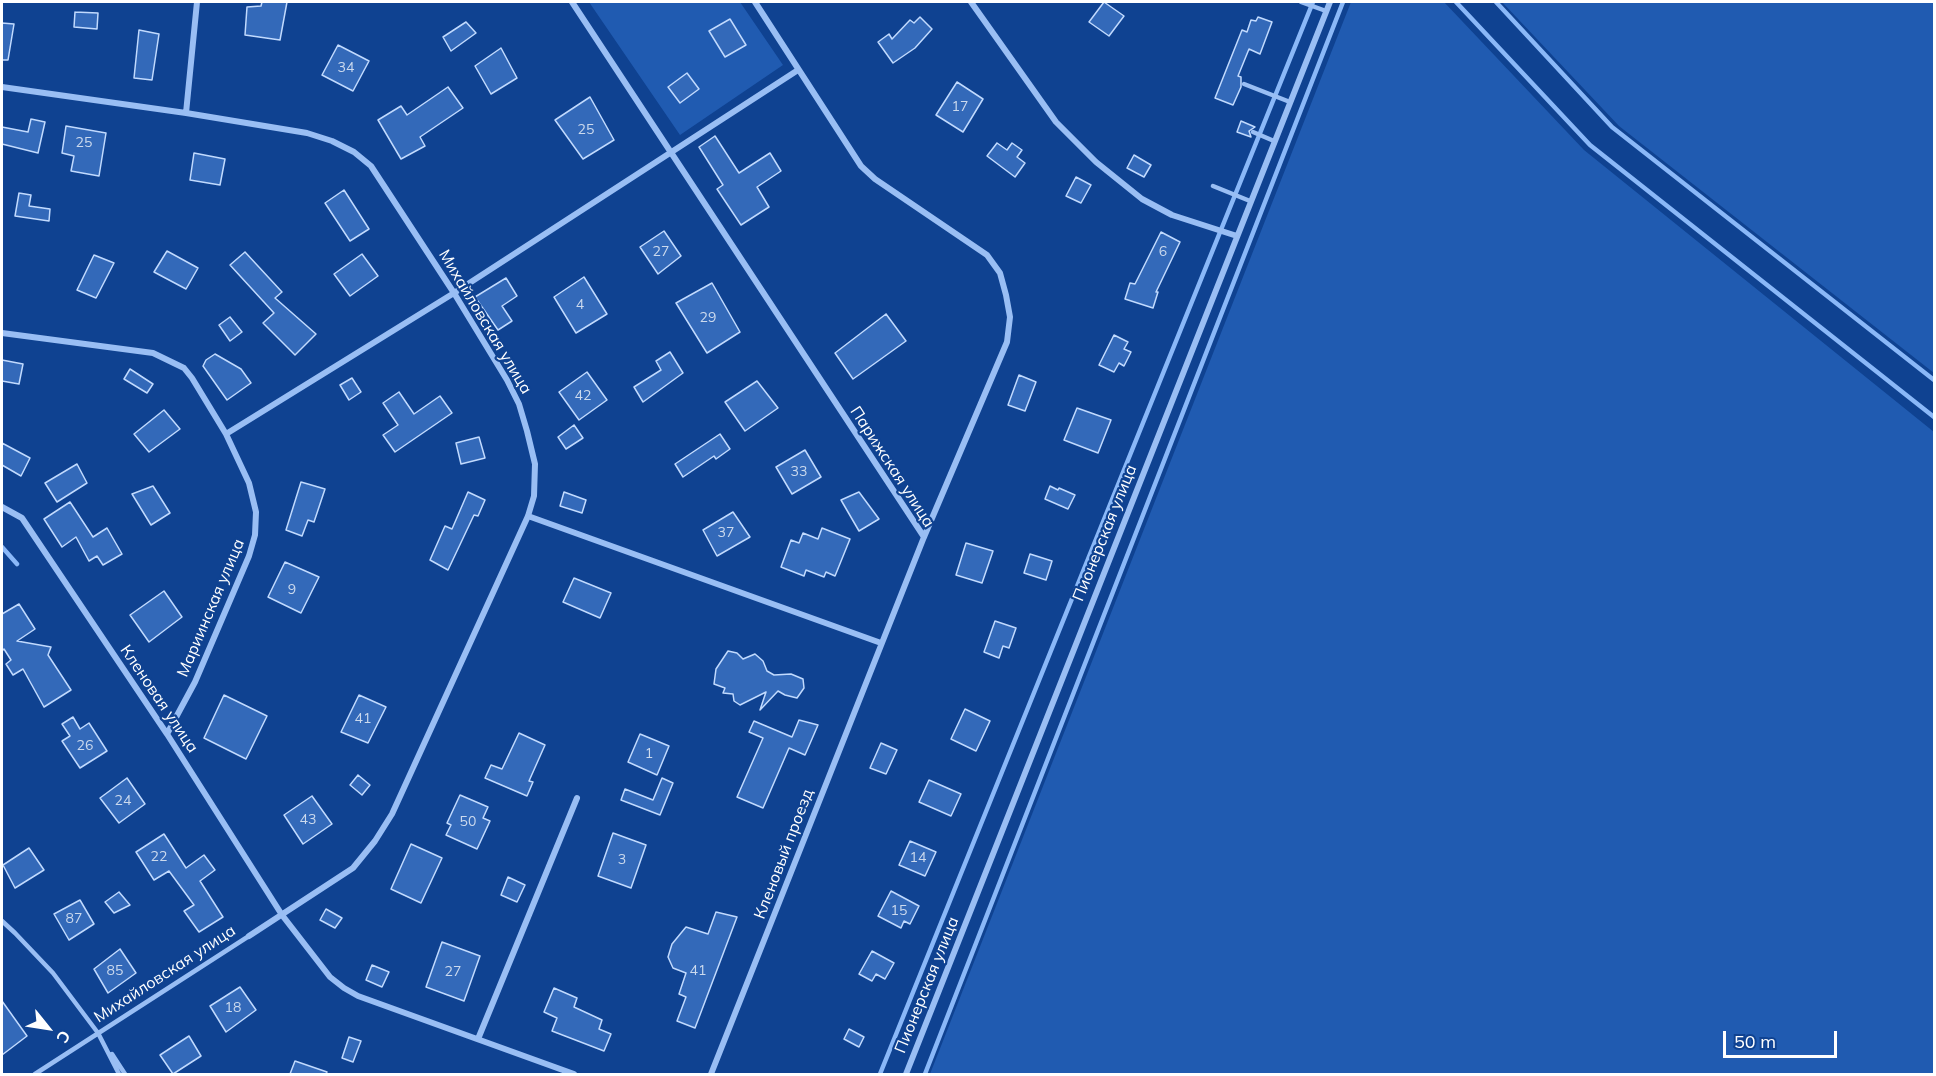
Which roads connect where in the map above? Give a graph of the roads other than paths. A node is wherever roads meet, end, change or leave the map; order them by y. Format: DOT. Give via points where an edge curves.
graph roads {
  1 [pos="197,2"];
  2 [pos="572,2"];
  3 [pos="755,2"];
  4 [pos="971,2"];
  5 [pos="1301,2"];
  6 [pos="1330,2"];
  7 [pos="1326,11"];
  8 [pos="798,70"];
  9 [pos="1244,84"];
  10 [pos="2,87"];
  11 [pos="1290,102"];
  12 [pos="186,113"];
  13 [pos="1253,132"];
  14 [pos="1274,141"];
  15 [pos="671,153"];
  16 [pos="1213,186"];
  17 [pos="1250,201"];
  18 [pos="1237,236"];
  19 [pos="454,293"];
  20 [pos="2,333"];
  21 [pos="226,434"];
  22 [pos="2,507"];
  23 [pos="528,516"];
  24 [pos="924,537"];
  25 [pos="881,643"];
  26 [pos="167,734"];
  27 [pos="577,798"];
  28 [pos="282,915"];
  29 [pos="2,921"];
  30 [pos="249,936"];
  31 [pos="99,1033"];
  32 [pos="478,1039"];
  33 [pos="35,1074"];
  34 [pos="119,1074"];
  35 [pos="125,1074"];
  36 [pos="574,1074"];
  37 [pos="711,1074"];
  38 [pos="906,1074"];
  1 -- 12 [label="street"];
  2 -- 15 [label="street, Парижская улица"];
  3 -- 8 [label="street"];
  4 -- 18 [label="street" via="1056,122 1096,162 1142,199 1172,215"];
  5 -- 7 [label="lane"];
  6 -- 7 [label="street, Пионерская улица"];
  7 -- 11 [label="street, Пионерская улица"];
  8 -- 15 [label="street"];
  8 -- 24 [label="street" via="861,166 987,255 1000,273 1006,295 1010,317 1007,342"];
  9 -- 11 [label="lane"];
  10 -- 12 [label="street, Михайловская улица"];
  11 -- 14 [label="street, Пионерская улица"];
  12 -- 19 [label="street, Михайловская улица" via="307,133 354,152 371,166"];
  13 -- 14 [label="lane"];
  14 -- 17 [label="street, Пионерская улица"];
  15 -- 19 [label="street"];
  15 -- 24 [label="street, Парижская улица"];
  16 -- 17 [label="lane"];
  17 -- 18 [label="street, Пионерская улица"];
  18 -- 38 [label="street, Пионерская улица"];
  19 -- 21 [label="street"];
  19 -- 23 [label="street, Михайловская улица" via="519,404 535,464 534,496"];
  20 -- 21 [label="street, Мариинская улица" via="153,353 168,359 192,378"];
  21 -- 26 [label="street, Мариинская улица" via="249,483 255,535 195,682"];
  22 -- 26 [label="street, Кленовая улица" via="21,518"];
  23 -- 25 [label="street"];
  23 -- 28 [label="street, Михайловская улица" via="392,814 353,867"];
  24 -- 25 [label="street, Парижская улица"];
  25 -- 37 [label="street, Кленовый проезд"];
  26 -- 28 [label="street, Кленовая улица"];
  27 -- 32 [label="street"];
  28 -- 30 [label="street, Михайловская улица"];
  28 -- 32 [label="street, Кленовая улица" via="318,963 344,988"];
  29 -- 31 [label="lane" via="53,973"];
  30 -- 31 [label="lane, Михайловская улица"];
  31 -- 33 [label="lane, Михайловская улица"];
  31 -- 34 [label="lane"];
  31 -- 35 [label="lane"];
  32 -- 36 [label="street, Кленовая улица"];
}
